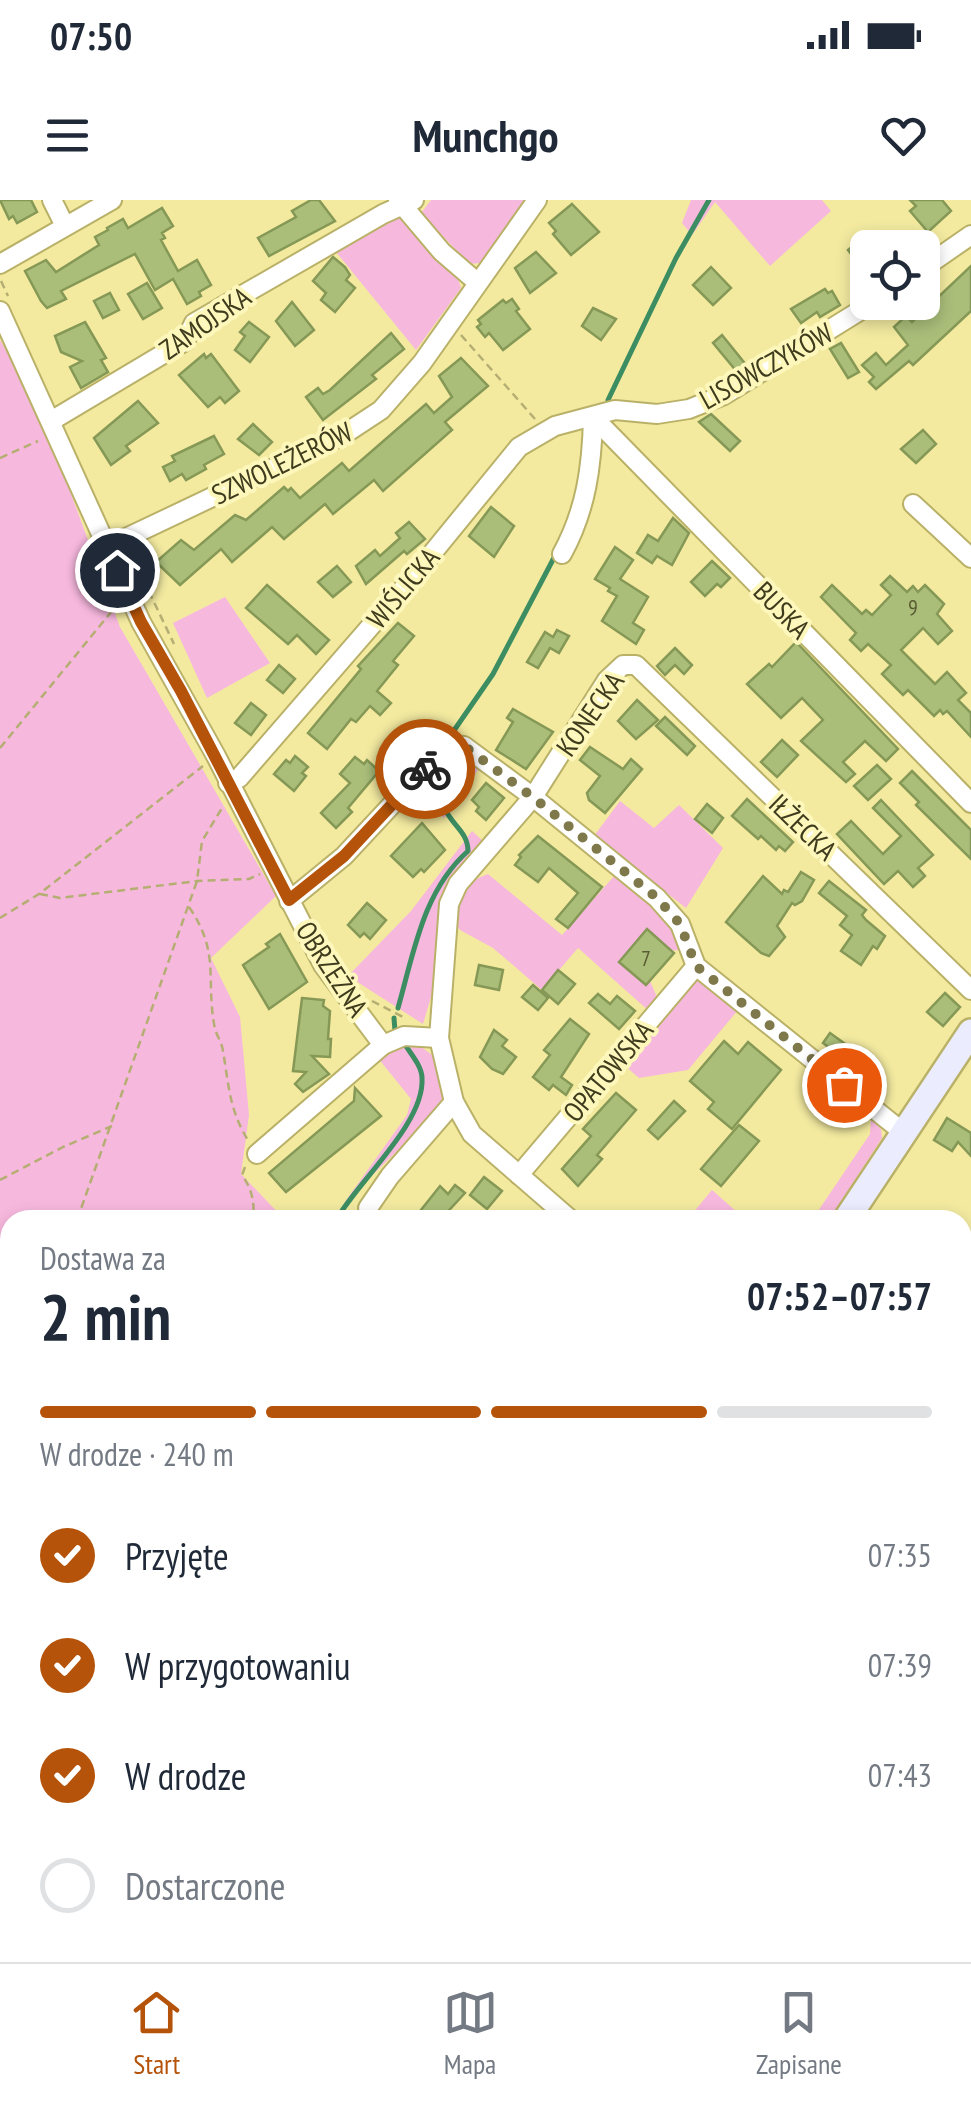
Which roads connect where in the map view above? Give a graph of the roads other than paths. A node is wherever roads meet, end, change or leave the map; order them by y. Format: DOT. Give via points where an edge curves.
graph roads {
  1 [pos="52,200"];
  2 [pos="112,200"];
  3 [pos="537,200"];
  4 [pos="405,202"];
  5 [pos="65,226"];
  6 [pos="971,234"];
  7 [pos="940,256"];
  8 [pos="0,264"];
  9 [pos="478,283"];
  10 [pos="0,311"];
  11 [pos="850,317"];
  12 [pos="592,417"];
  13 [pos="54,426"];
  14 [pos="913,504"];
  15 [pos="107,547"];
  16 [pos="562,554"];
  17 [pos="971,558"];
  18 [pos="636,665"];
  19 [pos="230,788"];
  20 [pos="534,798"];
  21 [pos="971,803"];
  22 [pos="289,900"];
  23 [pos="696,966"];
  24 [pos="971,990"];
  25 [pos="439,1038"];
  26 [pos="969,1040"];
  27 [pos="382,1044"];
  28 [pos="454,1102"];
  29 [pos="904,1132"];
  30 [pos="257,1154"];
  31 [pos="519,1175"];
  32 [pos="368,1208"];
  33 [pos="559,1210"];
  34 [pos="853,1210"];
  1 -- 5 [label="street"];
  2 -- 5 [label="street"];
  3 -- 9 [label="street, SZWOLEŻERÓW"];
  4 -- 9 [label="street" via="442,252"];
  4 -- 13 [label="street, ZAMOJSKA" via="194,323 184,341"];
  5 -- 8 [label="street"];
  6 -- 7 [label="street"];
  9 -- 15 [label="street, SZWOLEŻERÓW" via="405,385 361,425"];
  10 -- 13 [label="street, OBRZEŻNA"];
  11 -- 12 [label="street, LISOWCZYKÓW" via="724,395 689,409 615,410"];
  12 -- 16 [label="street" via="587,494"];
  12 -- 19 [label="street, WIŚLICKA" via="555,426 519,447"];
  12 -- 21 [label="street, BUSKA"];
  13 -- 15 [label="street, OBRZEŻNA"];
  14 -- 17 [label="street"];
  15 -- 19 [label="street, OBRZEŻNA"];
  18 -- 20 [label="street, KONECKA" via="623,665 607,680"];
  18 -- 24 [label="street, IŁŻECKA"];
  19 -- 22 [label="street, OBRZEŻNA"];
  20 -- 22 [label="street" via="464,746 452,745 344,856"];
  20 -- 23 [label="street" via="657,898 680,924"];
  20 -- 25 [label="street, KONECKA" via="458,884 450,904"];
  22 -- 27 [label="street, OBRZEŻNA" via="323,965"];
  23 -- 29 [label="street"];
  23 -- 31 [label="street, OPATOWSKA"];
  25 -- 27 [label="street" via="404,1036"];
  25 -- 28 [label="street, KONECKA"];
  26 -- 29 [label="street"];
  27 -- 30 [label="street, OBRZEŻNA"];
  28 -- 31 [label="street, KONECKA" via="472,1134"];
  28 -- 32 [label="street"];
  29 -- 34 [label="street"];
  31 -- 33 [label="street, KONECKA"];
}
